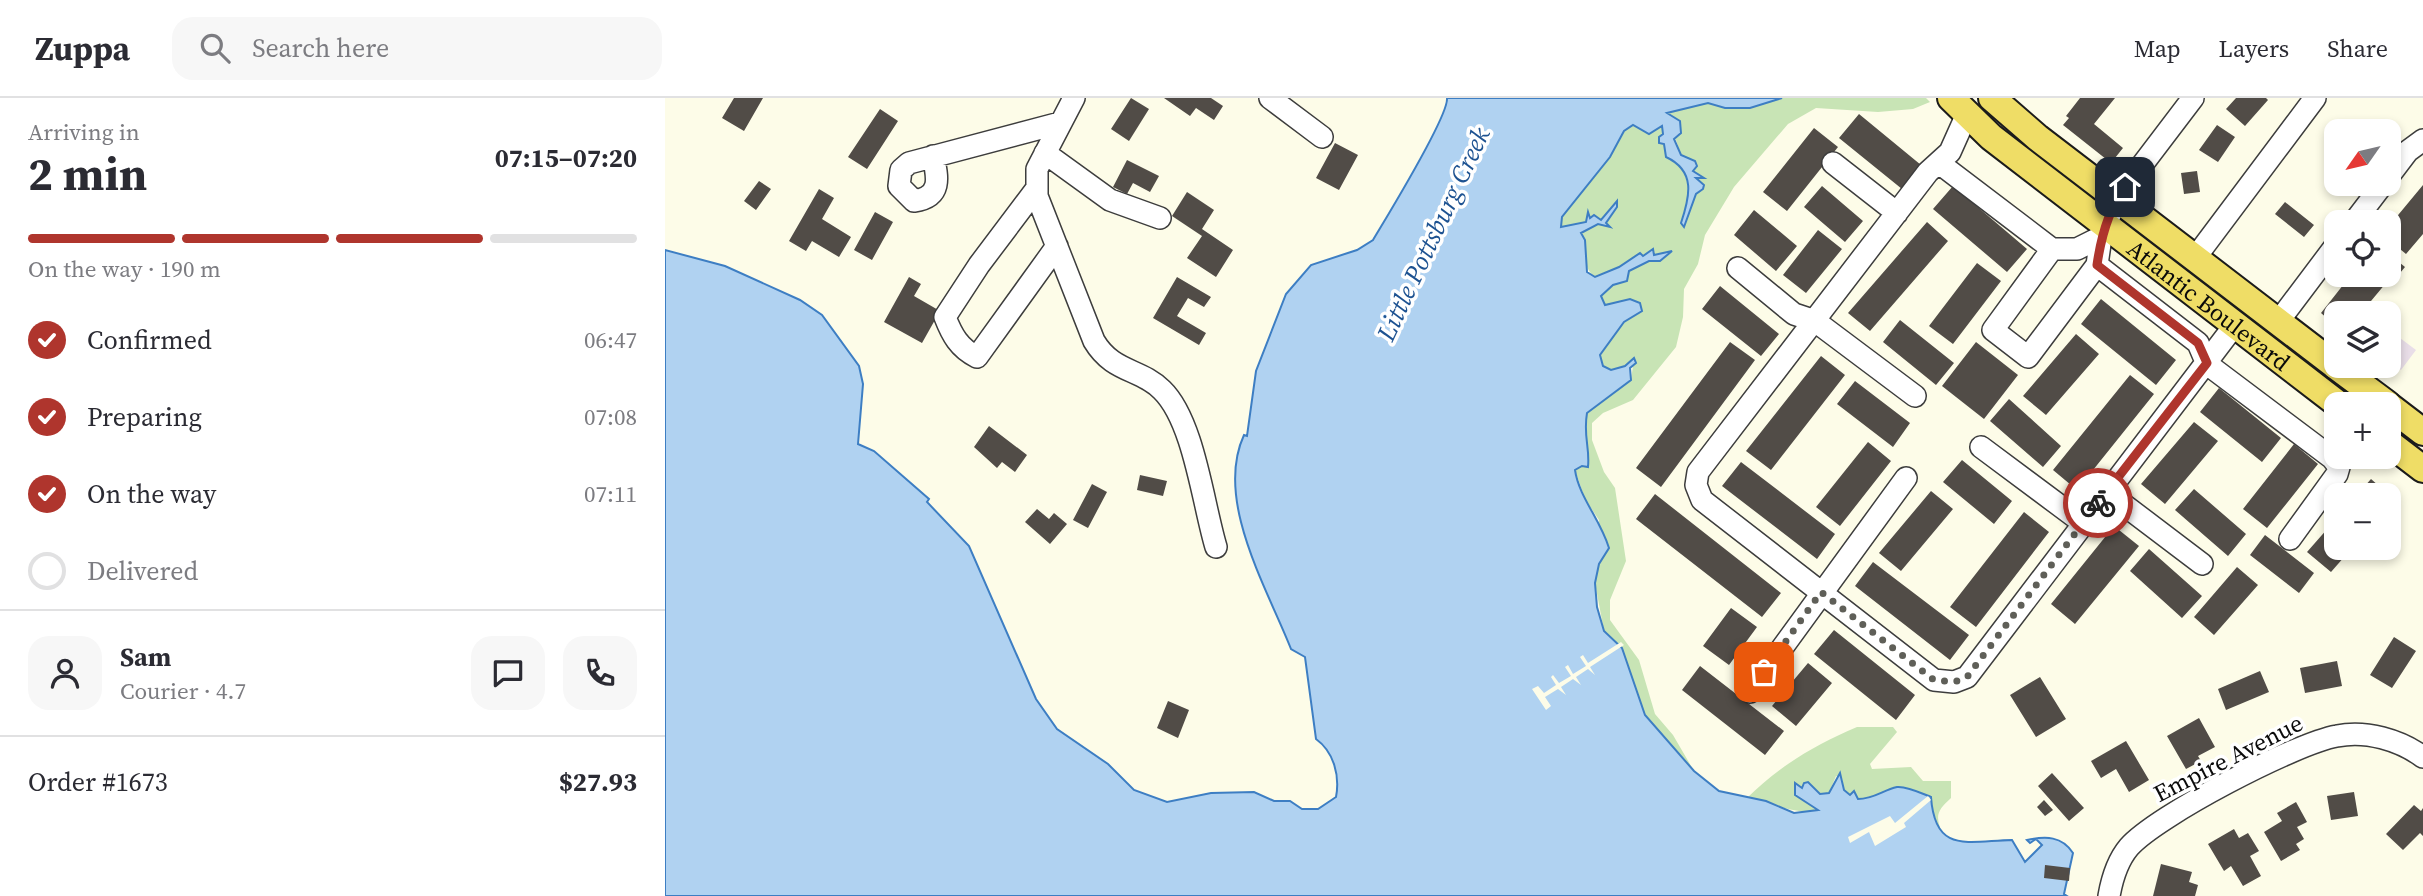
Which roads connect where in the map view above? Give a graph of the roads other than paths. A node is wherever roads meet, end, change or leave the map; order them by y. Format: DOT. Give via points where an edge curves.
graph roads {
  1 [pos="1074,98"];
  2 [pos="1270,98"];
  3 [pos="1992,98"];
  4 [pos="2193,98"];
  5 [pos="2315,98"];
  6 [pos="1959,106"];
  7 [pos="1060,123"];
  8 [pos="1322,137"];
  9 [pos="2423,140"];
  10 [pos="1045,153"];
  11 [pos="933,156"];
  12 [pos="2401,160"];
  13 [pos="1833,163"];
  14 [pos="1939,163"];
  15 [pos="1037,188"];
  16 [pos="2374,196"];
  17 [pos="2117,198"];
  18 [pos="2363,210"];
  19 [pos="1897,213"];
  20 [pos="1160,218"];
  21 [pos="2103,232"];
  22 [pos="1057,246"];
  23 [pos="2052,249"];
  24 [pos="2195,258"];
  25 [pos="2324,261"];
  26 [pos="2097,265"];
  27 [pos="1738,268"];
  28 [pos="1815,321"];
  29 [pos="2279,322"];
  30 [pos="2235,326"];
  31 [pos="2324,357"];
  32 [pos="2207,363"];
  33 [pos="2352,378"];
  34 [pos="2371,392"];
  35 [pos="2324,393"];
  36 [pos="1915,396"];
  37 [pos="2401,415"];
  38 [pos="2423,432"];
  39 [pos="1981,447"];
  40 [pos="2401,452"];
  41 [pos="2423,469"];
  42 [pos="1906,478"];
  43 [pos="2107,492"];
  44 [pos="2083,523"];
  45 [pos="2290,539"];
  46 [pos="1216,547"];
  47 [pos="2202,564"];
  48 [pos="1821,592"];
  49 [pos="1750,692"];
  50 [pos="2423,758"];
  51 [pos="2109,896"];
  1 -- 7 [label="street"];
  2 -- 8 [label="street"];
  3 -- 17 [label="main road, Atlantic Boulevard"];
  4 -- 17 [label="street"];
  5 -- 24 [label="street"];
  6 -- 14 [label="street" via="1950,152"];
  6 -- 21 [label="main road, Atlantic Boulevard"];
  7 -- 10 [label="street"];
  7 -- 11 [label="street"];
  9 -- 12 [label="street"];
  10 -- 15 [label="street" via="1037,169"];
  10 -- 20 [label="street" via="1110,200"];
  13 -- 19 [label="street"];
  14 -- 19 [label="street"];
  14 -- 23 [label="street"];
  15 -- 22 [label="street"];
  15 -- 22 [label="street" via="945,317 965,351 977,357"];
  16 -- 18 [label="street"];
  17 -- 21 [label="street"];
  17 -- 24 [label="main road, Atlantic Boulevard"];
  19 -- 28 [label="street"];
  21 -- 23 [label="street" via="2077,249"];
  21 -- 26 [label="street"];
  21 -- 30 [label="main road, Atlantic Boulevard"];
  22 -- 46 [label="street" via="1104,358 1162,389 1178,411"];
  23 -- 26 [label="street" via="1993,330 2028,356"];
  24 -- 29 [label="main road, Atlantic Boulevard"];
  25 -- 29 [label="street"];
  26 -- 32 [label="street" via="2198,343"];
  27 -- 28 [label="street" via="1794,314"];
  28 -- 36 [label="street"];
  28 -- 48 [label="street" via="1698,472 1696,485 1702,500"];
  29 -- 31 [label="main road, Atlantic Boulevard"];
  30 -- 32 [label="street"];
  30 -- 35 [label="main road, Atlantic Boulevard"];
  32 -- 43 [label="street"];
  32 -- 45 [label="street" via="2339,467"];
  33 -- 34 [label="main road, Atlantic Boulevard"];
  37 -- 38 [label="main road, Atlantic Boulevard"];
  39 -- 44 [label="street"];
  40 -- 41 [label="main road"];
  42 -- 48 [label="street"];
  43 -- 44 [label="street"];
  43 -- 47 [label="street"];
  44 -- 48 [label="street" via="1967,677 1954,682 1934,680"];
  48 -- 49 [label="street"];
  50 -- 51 [label="street, Empire Avenue" via="2390,740 2363,735 2338,735 2278,757 2139,837 2119,865"];
}
